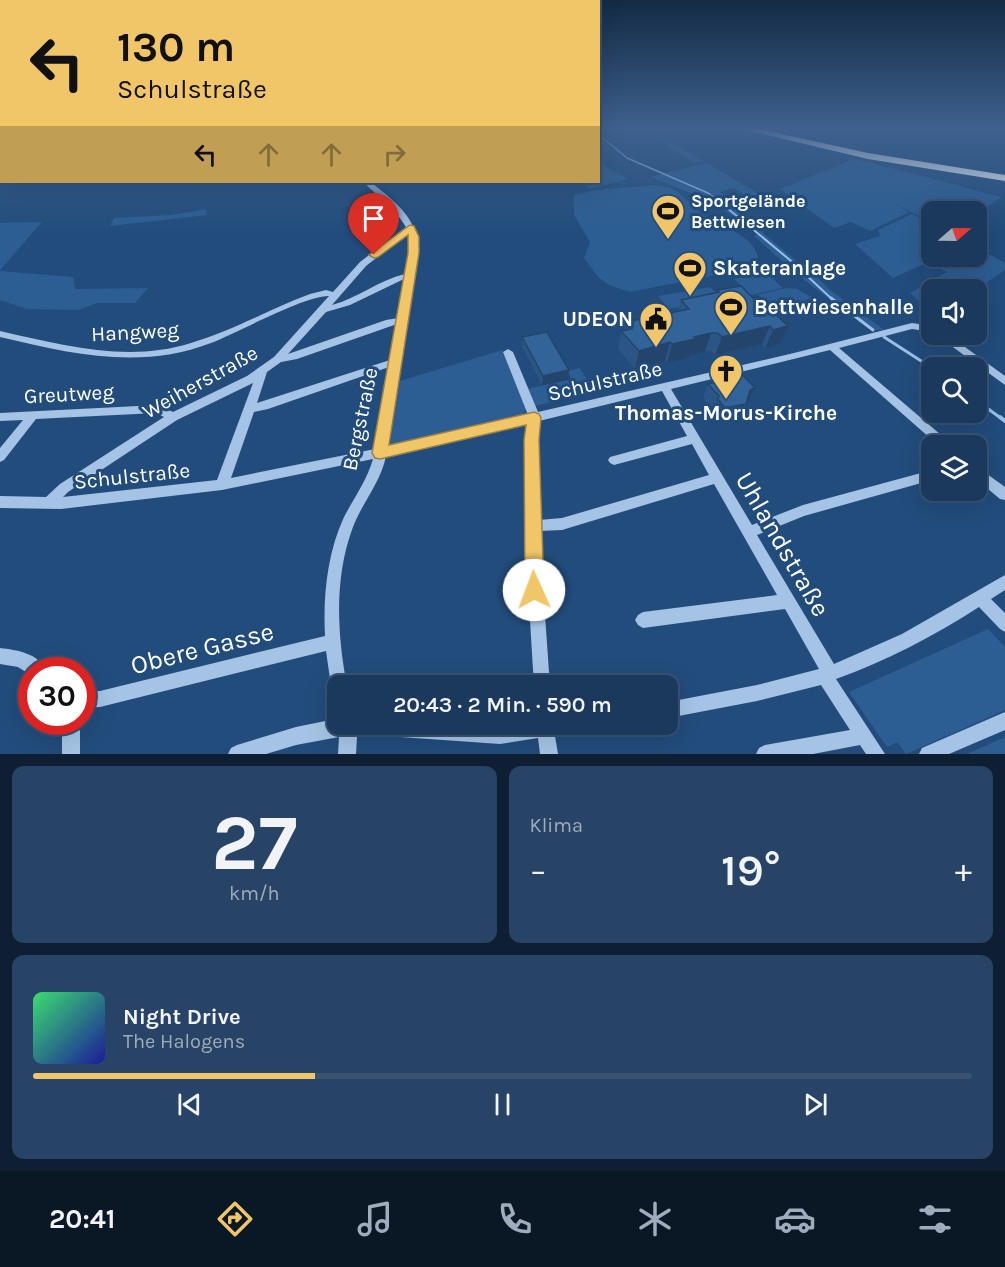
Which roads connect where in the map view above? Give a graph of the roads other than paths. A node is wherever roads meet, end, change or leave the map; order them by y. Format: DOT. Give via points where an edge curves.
graph roads {
  1 [pos="905,162"];
  2 [pos="924,162"];
  3 [pos="1005,176"];
  4 [pos="367,183"];
  5 [pos="410,228"];
  6 [pos="411,275"];
  7 [pos="336,295"];
  8 [pos="324,309"];
  9 [pos="403,320"];
  10 [pos="921,326"];
  11 [pos="0,334"];
  12 [pos="956,345"];
  13 [pos="831,347"];
  14 [pos="508,352"];
  15 [pos="278,359"];
  16 [pos="395,362"];
  17 [pos="262,372"];
  18 [pos="1004,379"];
  19 [pos="664,387"];
  20 [pos="250,408"];
  21 [pos="33,415"];
  22 [pos="0,417"];
  23 [pos="173,417"];
  24 [pos="534,418"];
  25 [pos="935,435"];
  26 [pos="694,439"];
  27 [pos="380,453"];
  28 [pos="0,457"];
  29 [pos="614,460"];
  30 [pos="717,478"];
  31 [pos="921,478"];
  32 [pos="987,480"];
  33 [pos="222,485"];
  34 [pos="1005,495"];
  35 [pos="0,502"];
  36 [pos="47,504"];
  37 [pos="532,526"];
  38 [pos="748,532"];
  39 [pos="1005,582"];
  40 [pos="981,598"];
  41 [pos="787,601"];
  42 [pos="643,620"];
  43 [pos="1005,624"];
  44 [pos="333,642"];
  45 [pos="0,656"];
  46 [pos="18,659"];
  47 [pos="827,674"];
  48 [pos="338,675"];
  49 [pos="541,675"];
  50 [pos="96,699"];
  51 [pos="678,708"];
  52 [pos="1005,721"];
  53 [pos="327,730"];
  54 [pos="71,735"];
  55 [pos="348,735"];
  56 [pos="546,735"];
  57 [pos="864,736"];
  58 [pos="71,754"];
  59 [pos="237,754"];
  60 [pos="347,754"];
  61 [pos="549,754"];
  62 [pos="765,754"];
  63 [pos="876,754"];
  64 [pos="928,754"];
  1 -- 3 [label="highway"];
  2 -- 3 [label="highway"];
  4 -- 5 [label="street" via="403,214"];
  5 -- 6 [label="street, Bergstraße" via="414,242"];
  5 -- 7 [label="street, Weiherstraße" via="363,264"];
  6 -- 8 [label="street"];
  6 -- 9 [label="street, Bergstraße"];
  7 -- 8 [label="street, Weiherstraße"];
  7 -- 11 [label="street, Hangweg" via="306,298 196,345 170,351 97,354"];
  8 -- 15 [label="street, Weiherstraße"];
  9 -- 15 [label="street"];
  9 -- 16 [label="street, Bergstraße"];
  10 -- 13 [label="street, Schulstraße"];
  12 -- 18 [label="street"];
  13 -- 19 [label="street, Schulstraße"];
  13 -- 25 [label="street"];
  14 -- 24 [label="street"];
  15 -- 17 [label="street, Weiherstraße"];
  16 -- 20 [label="street"];
  16 -- 27 [label="street, Bergstraße"];
  17 -- 20 [label="street"];
  17 -- 23 [label="street, Weiherstraße"];
  19 -- 24 [label="street, Schulstraße"];
  19 -- 26 [label="street, Uhlandstraße"];
  20 -- 33 [label="street"];
  21 -- 22 [label="street, Greutweg"];
  21 -- 23 [label="street, Greutweg" via="158,408"];
  21 -- 28 [label="street"];
  23 -- 36 [label="street, Weiherstraße" via="64,488"];
  24 -- 27 [label="street, Schulstraße"];
  24 -- 37 [label="street"];
  26 -- 29 [label="street"];
  26 -- 30 [label="street, Uhlandstraße"];
  27 -- 33 [label="street, Schulstraße"];
  27 -- 44 [label="street, Bergstraße" via="341,546"];
  30 -- 37 [label="street" via="562,524"];
  30 -- 38 [label="street, Uhlandstraße"];
  31 -- 38 [label="street" via="803,511"];
  32 -- 34 [label="street"];
  33 -- 36 [label="street, Schulstraße"];
  35 -- 36 [label="street, Schulstraße"];
  37 -- 49 [label="street"];
  38 -- 41 [label="street, Uhlandstraße"];
  39 -- 40 [label="street"];
  40 -- 43 [label="street"];
  40 -- 47 [label="street" via="912,637"];
  41 -- 42 [label="street"];
  41 -- 47 [label="street, Uhlandstraße"];
  44 -- 48 [label="street, Bergstraße"];
  44 -- 50 [label="street, Obere Gasse"];
  45 -- 46 [label="street"];
  47 -- 51 [label="street" via="749,696"];
  47 -- 57 [label="street, Uhlandstraße"];
  52 -- 64 [label="street"];
  53 -- 59 [label="street"];
  54 -- 58 [label="street"];
  55 -- 60 [label="street"];
  56 -- 61 [label="street"];
  57 -- 62 [label="street"];
  57 -- 63 [label="street, Uhlandstraße"];
}
